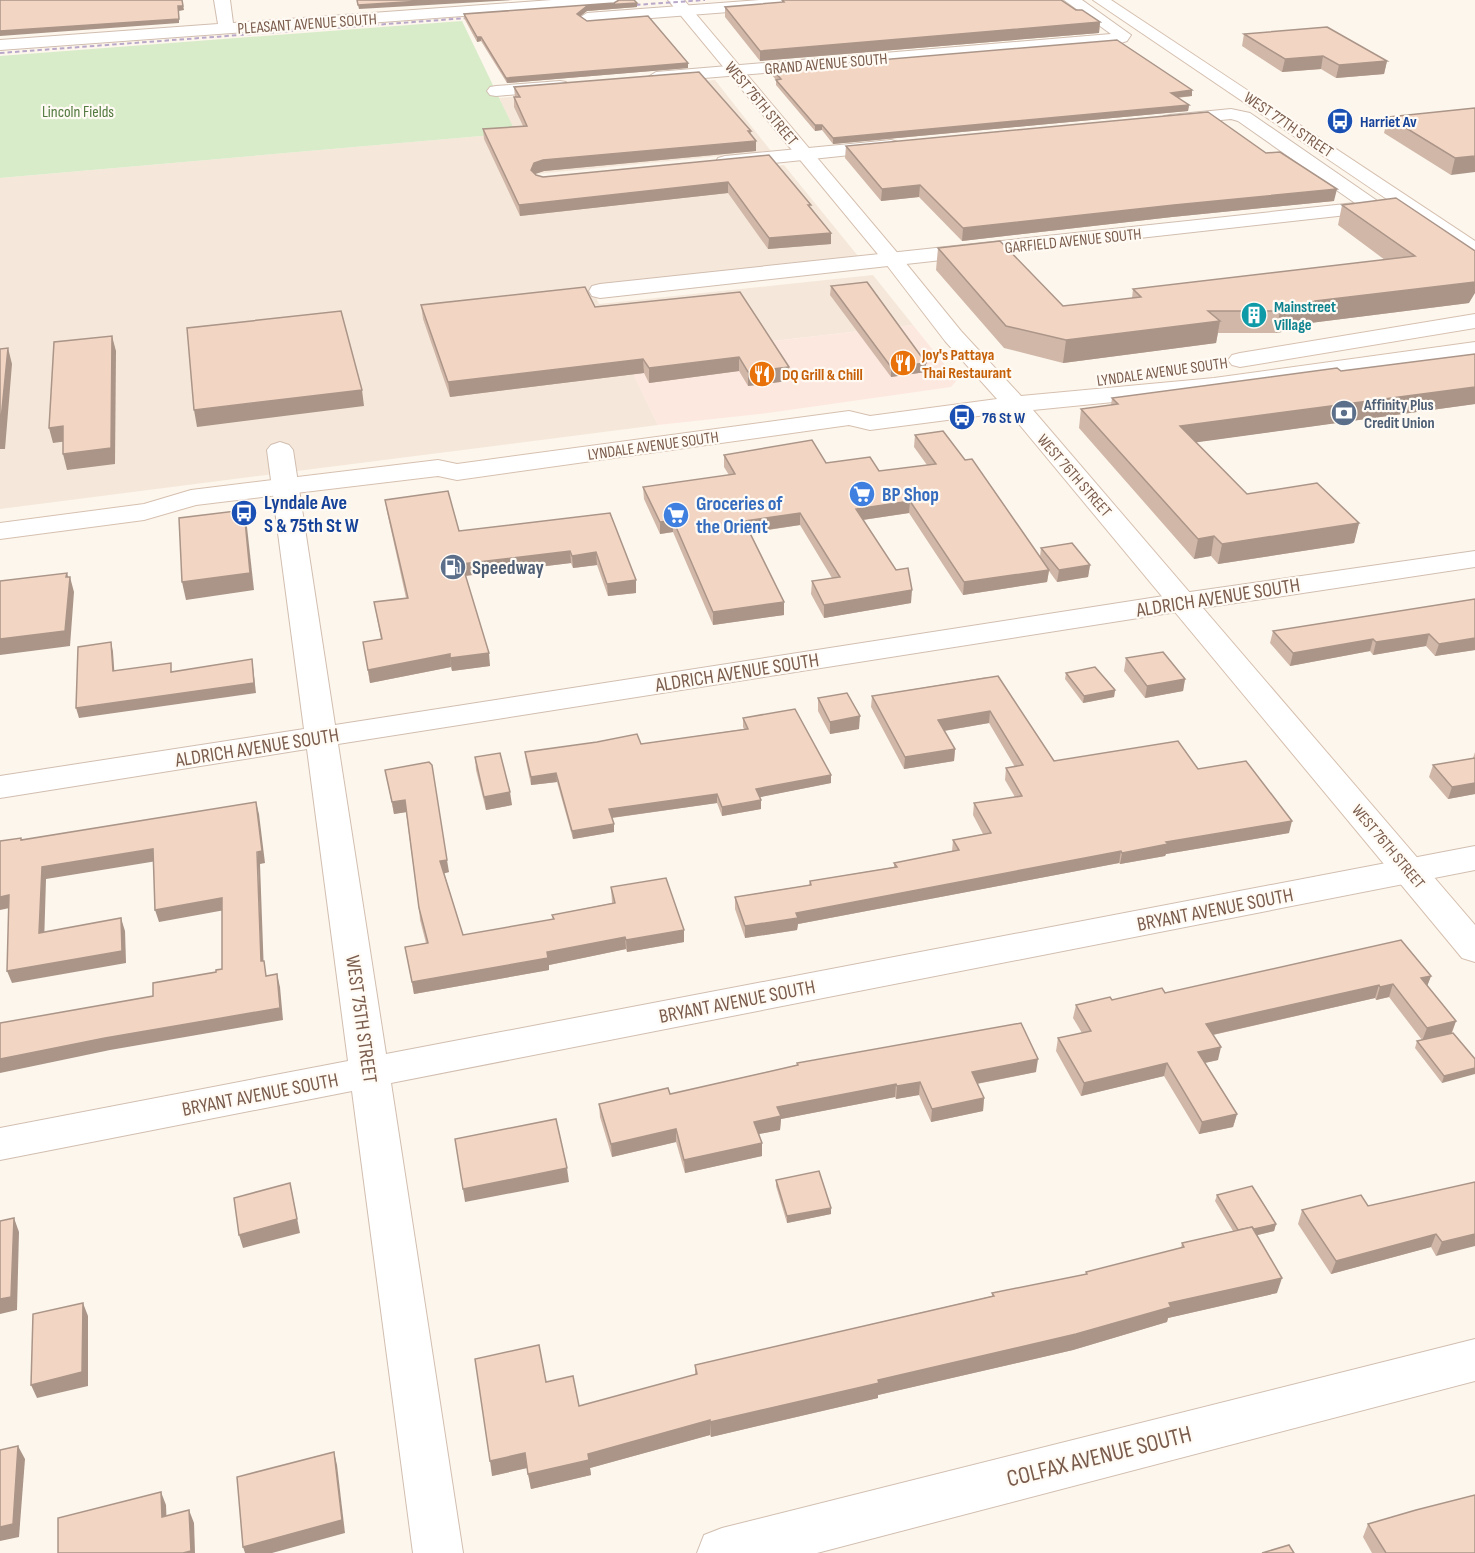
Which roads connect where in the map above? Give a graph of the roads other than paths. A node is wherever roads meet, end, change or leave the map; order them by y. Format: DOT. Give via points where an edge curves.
graph roads {
  1 [pos="222,0"];
  2 [pos="614,0"];
  3 [pos="818,0"];
  4 [pos="1072,0"];
  5 [pos="1101,0"];
  6 [pos="1131,0"];
  7 [pos="680,5"];
  8 [pos="571,19"];
  9 [pos="226,29"];
  10 [pos="1179,31"];
  11 [pos="0,45"];
  12 [pos="735,71"];
  13 [pos="645,78"];
  14 [pos="576,84"];
  15 [pos="496,91"];
  16 [pos="1150,122"];
  17 [pos="906,145"];
  18 [pos="805,154"];
  19 [pos="710,163"];
  20 [pos="1475,250"];
  21 [pos="893,260"];
  22 [pos="600,291"];
  23 [pos="1475,321"];
  24 [pos="1475,349"];
  25 [pos="1009,398"];
  26 [pos="280,450"];
  27 [pos="286,493"];
  28 [pos="0,531"];
  29 [pos="1475,559"];
  30 [pos="1184,602"];
  31 [pos="322,736"];
  32 [pos="0,787"];
  33 [pos="1475,858"];
  34 [pos="1410,871"];
  35 [pos="1475,949"];
  36 [pos="370,1072"];
  37 [pos="0,1144"];
  38 [pos="1475,1360"];
  39 [pos="438,1553"];
  40 [pos="722,1553"];
  1 -- 9 [label="street"];
  2 -- 9 [label="street, PLEASANT AVENUE SOUTH"];
  3 -- 7 [label="street"];
  4 -- 12 [label="street, GRAND AVENUE SOUTH" via="1123,35"];
  5 -- 20 [label="street, WEST 77TH STREET"];
  6 -- 10 [label="street"];
  7 -- 8 [label="street"];
  7 -- 12 [label="street, WEST 76TH STREET"];
  9 -- 11 [label="street, PLEASANT AVENUE SOUTH"];
  12 -- 13 [label="street, GRAND AVENUE SOUTH"];
  12 -- 18 [label="street, WEST 76TH STREET"];
  14 -- 15 [label="street"];
  16 -- 21 [label="street, GARFIELD AVENUE SOUTH" via="1231,114 1244,117 1369,204 1367,208"];
  17 -- 18 [label="street"];
  18 -- 19 [label="street"];
  18 -- 21 [label="street, WEST 76TH STREET"];
  21 -- 22 [label="street, GARFIELD AVENUE SOUTH"];
  21 -- 25 [label="street, WEST 76TH STREET"];
  23 -- 25 [label="street, LYNDALE AVENUE SOUTH"];
  24 -- 25 [label="street, LYNDALE AVENUE SOUTH" via="1214,385"];
  25 -- 27 [label="street, LYNDALE AVENUE SOUTH" via="870,423 849,418 457,472 441,482"];
  25 -- 30 [label="street, WEST 76TH STREET"];
  26 -- 27 [label="street, WEST 75TH STREET"];
  27 -- 28 [label="street, LYNDALE AVENUE SOUTH" via="188,512 167,507"];
  27 -- 31 [label="street, WEST 75TH STREET"];
  29 -- 30 [label="street, ALDRICH AVENUE SOUTH"];
  30 -- 31 [label="street, ALDRICH AVENUE SOUTH"];
  30 -- 34 [label="street, WEST 76TH STREET"];
  31 -- 32 [label="street, ALDRICH AVENUE SOUTH"];
  31 -- 36 [label="street, WEST 75TH STREET"];
  33 -- 34 [label="street, BRYANT AVENUE SOUTH"];
  34 -- 35 [label="street, WEST 76TH STREET"];
  34 -- 36 [label="street, BRYANT AVENUE SOUTH"];
  36 -- 37 [label="street, BRYANT AVENUE SOUTH"];
  36 -- 39 [label="street, WEST 75TH STREET"];
  38 -- 40 [label="street, COLFAX AVENUE SOUTH"];
}
